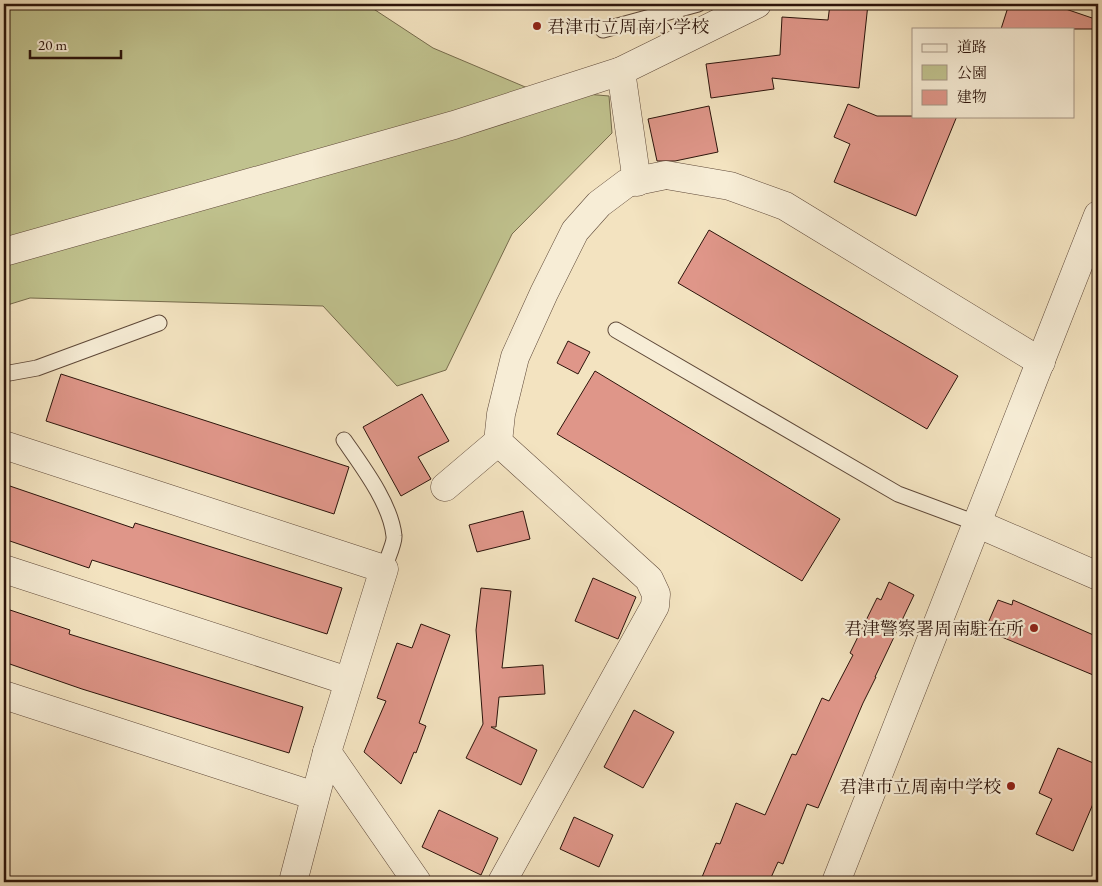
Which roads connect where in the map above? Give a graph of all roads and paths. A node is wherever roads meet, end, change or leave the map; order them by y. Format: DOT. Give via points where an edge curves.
graph roads {
  1 [pos="698,4"];
  2 [pos="743,6"];
  3 [pos="603,30"];
  4 [pos="621,72"];
  5 [pos="637,182"];
  6 [pos="1098,214"];
  7 [pos="4,252"];
  8 [pos="159,323"];
  9 [pos="616,330"];
  10 [pos="1041,362"];
  11 [pos="4,374"];
  12 [pos="344,440"];
  13 [pos="498,442"];
  14 [pos="4,445"];
  15 [pos="445,486"];
  16 [pos="976,523"];
  17 [pos="4,569"];
  18 [pos="384,569"];
  19 [pos="1098,576"];
  20 [pos="348,682"];
  21 [pos="4,695"];
  22 [pos="327,752"];
  23 [pos="315,796"];
  24 [pos="293,882"];
  25 [pos="417,882"];
  26 [pos="502,882"];
  27 [pos="836,882"];
  1 -- 3 [label="lane"];
  2 -- 4 [label="street"];
  4 -- 5 [label="street"];
  4 -- 7 [label="street" via="454,125"];
  5 -- 10 [label="street" via="666,175 730,186 785,206"];
  5 -- 13 [label="street" via="628,183 599,204 574,231 515,357 501,414"];
  6 -- 10 [label="street"];
  8 -- 11 [label="lane" via="37,368"];
  9 -- 16 [label="lane" via="898,494"];
  10 -- 16 [label="street"];
  12 -- 18 [label="lane" via="387,510 394,537"];
  13 -- 15 [label="street"];
  13 -- 26 [label="street" via="649,579 656,594 655,606"];
  14 -- 18 [label="street"];
  16 -- 19 [label="street"];
  16 -- 27 [label="street"];
  17 -- 20 [label="street"];
  18 -- 20 [label="street"];
  20 -- 22 [label="street"];
  21 -- 23 [label="street"];
  22 -- 23 [label="street"];
  22 -- 25 [label="street"];
  23 -- 24 [label="street"];
}
